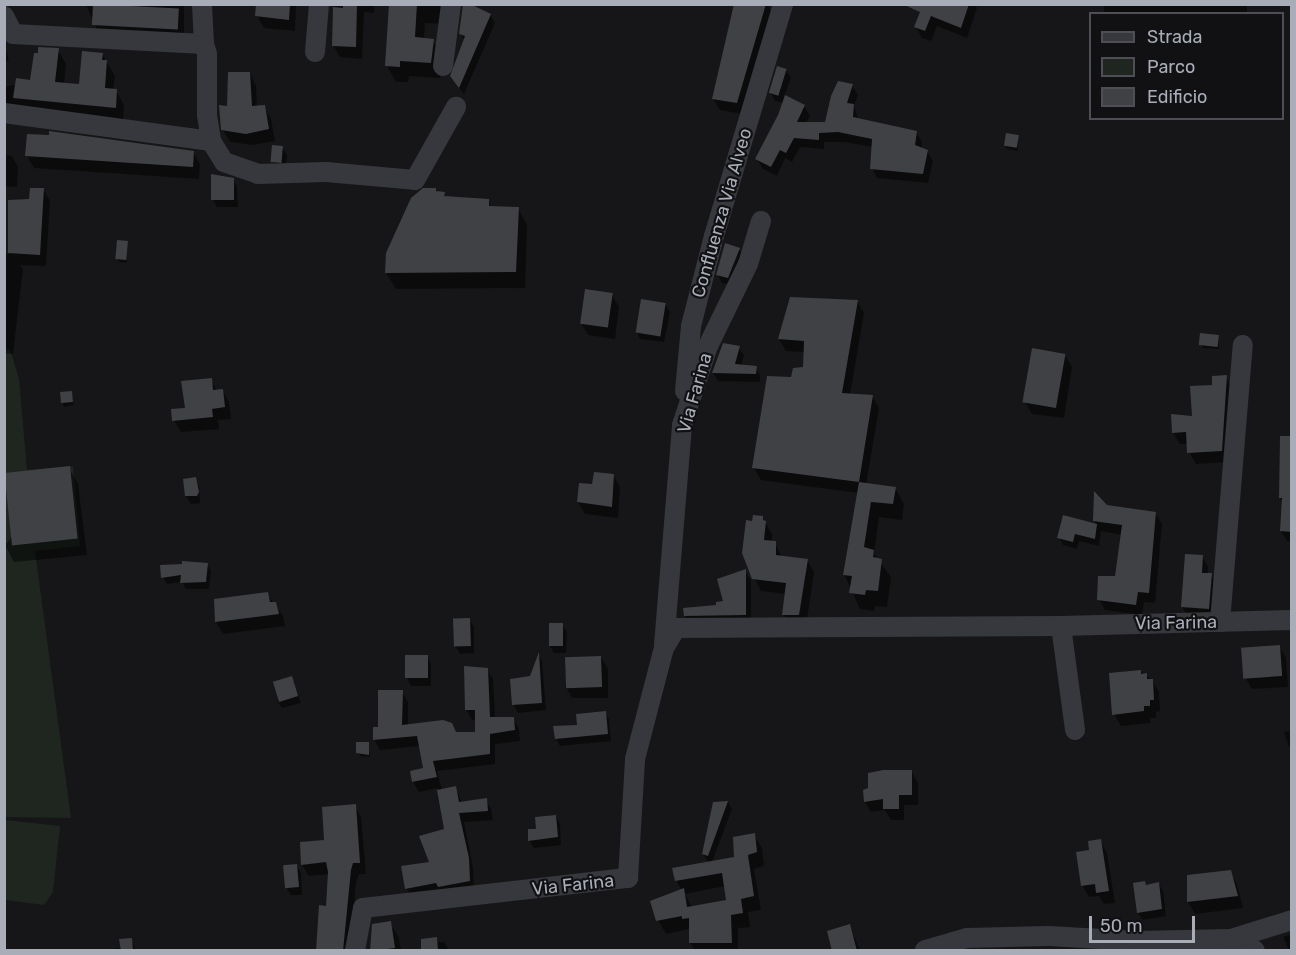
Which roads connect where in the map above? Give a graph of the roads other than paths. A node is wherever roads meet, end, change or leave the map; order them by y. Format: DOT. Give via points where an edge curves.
graph roads {
  1 [pos="202,4"];
  2 [pos="319,4"];
  3 [pos="452,4"];
  4 [pos="783,4"];
  5 [pos="4,16"];
  6 [pos="204,44"];
  7 [pos="315,52"];
  8 [pos="443,66"];
  9 [pos="456,107"];
  10 [pos="4,113"];
  11 [pos="211,141"];
  12 [pos="761,221"];
  13 [pos="1243,345"];
  14 [pos="682,425"];
  15 [pos="1292,620"];
  16 [pos="1220,622"];
  17 [pos="1061,626"];
  18 [pos="664,648"];
  19 [pos="1076,730"];
  20 [pos="1292,920"];
  21 [pos="1231,939"];
  22 [pos="355,951"];
  23 [pos="925,951"];
  24 [pos="1255,951"];
  1 -- 6 [label="street"];
  2 -- 7 [label="street"];
  3 -- 8 [label="street"];
  4 -- 14 [label="street, Confluenza Via Alveo" via="691,326"];
  5 -- 6 [label="street" via="13,34"];
  6 -- 11 [label="street"];
  9 -- 11 [label="street" via="415,180 326,172 258,174 224,162"];
  10 -- 11 [label="street"];
  12 -- 14 [label="street, Via Farina" via="747,264 708,346"];
  13 -- 16 [label="street"];
  14 -- 18 [label="street, Via Farina"];
  15 -- 16 [label="street, Via Farina"];
  16 -- 17 [label="street, Via Farina"];
  17 -- 18 [label="street, Via Farina" via="676,628"];
  17 -- 19 [label="street"];
  18 -- 22 [label="street, Via Farina" via="635,759 628,879 363,908"];
  20 -- 21 [label="street"];
  21 -- 23 [label="street" via="967,938"];
  21 -- 24 [label="street"];
}
